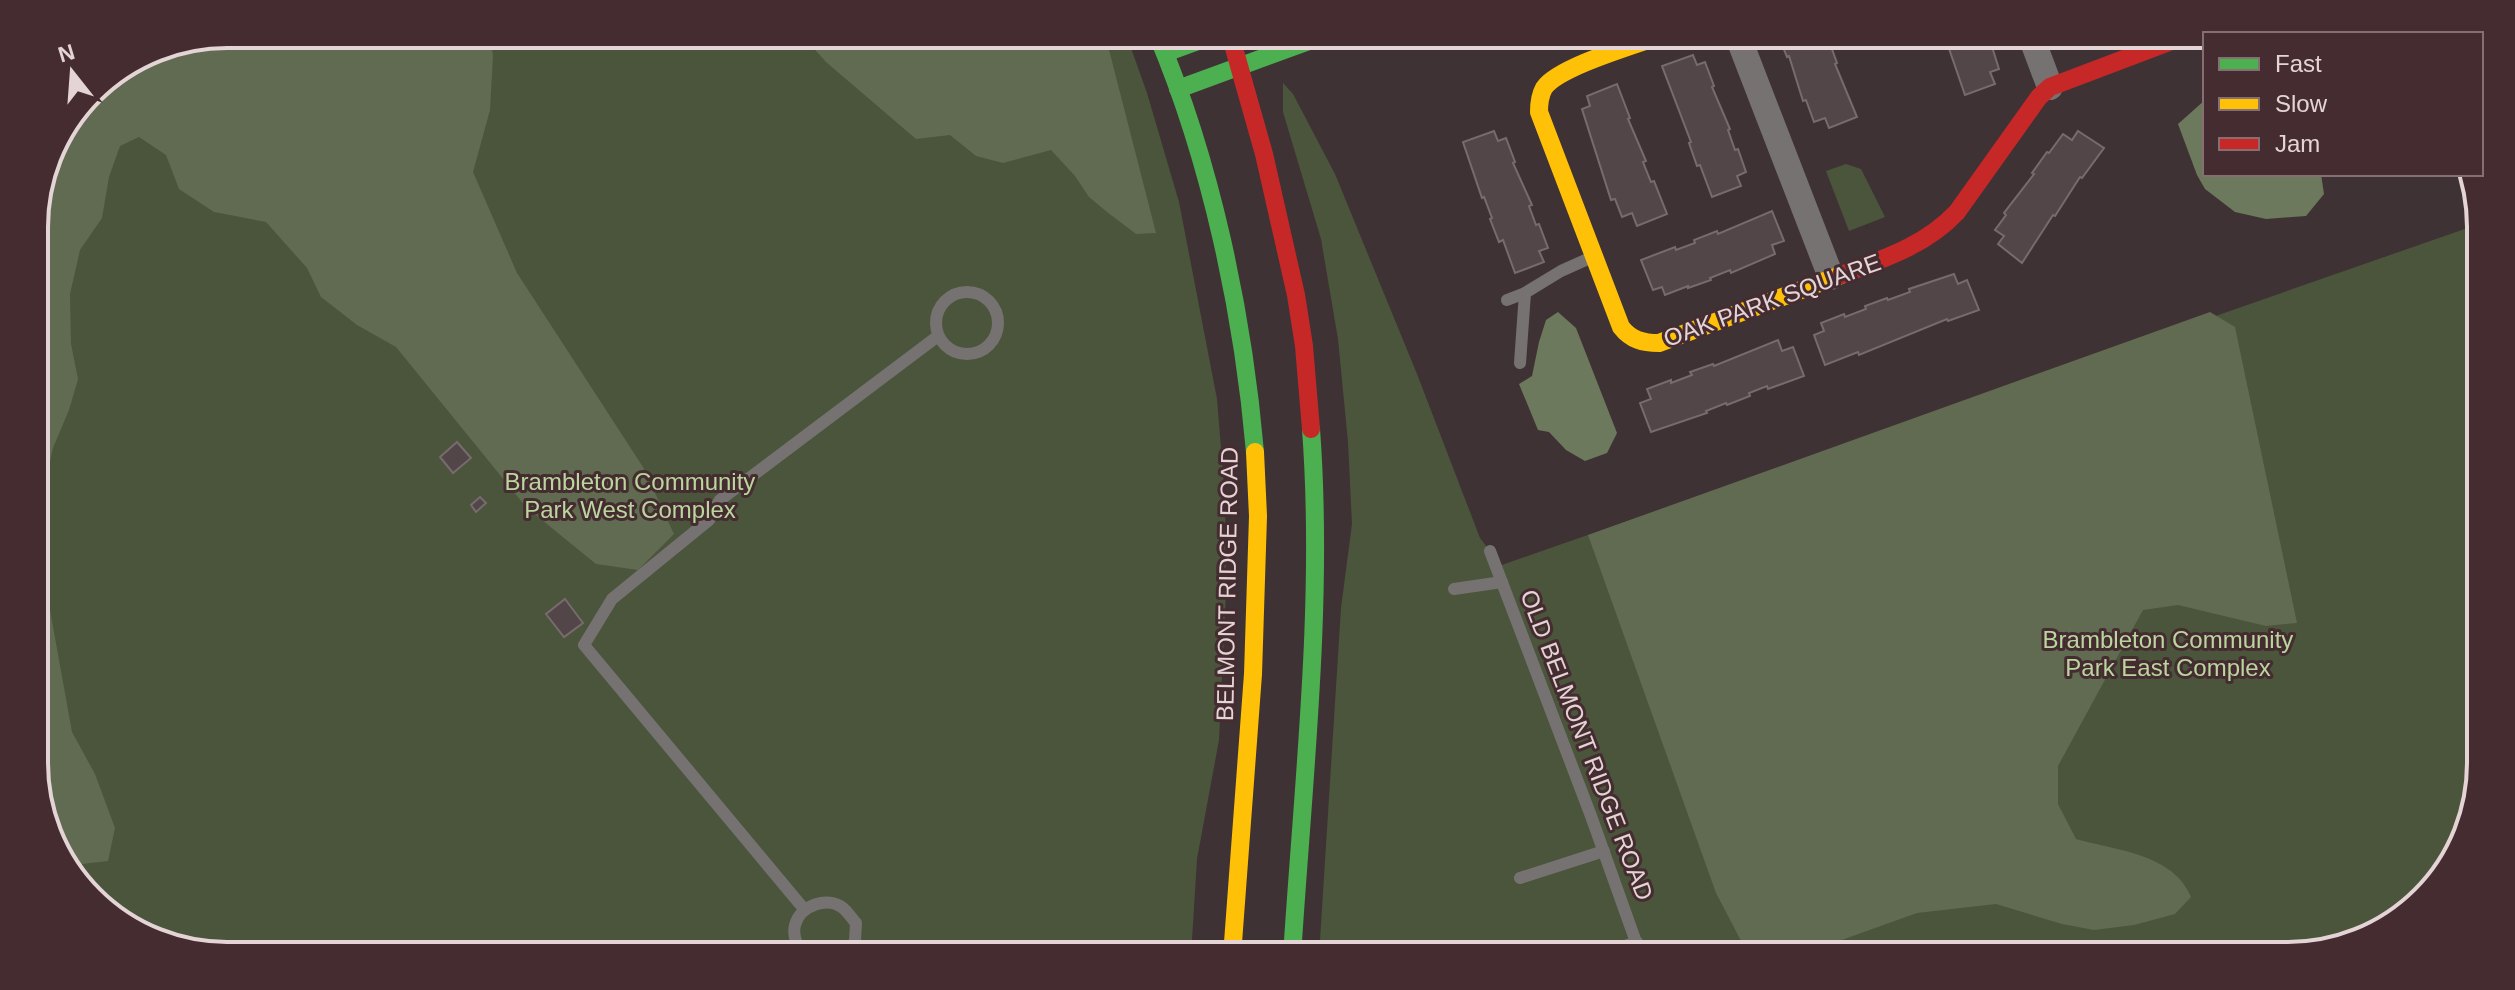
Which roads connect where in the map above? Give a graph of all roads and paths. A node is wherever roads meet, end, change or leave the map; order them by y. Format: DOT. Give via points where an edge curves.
graph roads {
  1 [pos="1163,48"];
  2 [pos="1179,48"];
  3 [pos="1235,48"];
  4 [pos="1288,48"];
  5 [pos="1629,48"];
  6 [pos="1742,48"];
  7 [pos="2035,48"];
  8 [pos="2153,48"];
  9 [pos="1165,53"];
  10 [pos="1240,65"];
  11 [pos="2050,87"];
  12 [pos="1178,89"];
  13 [pos="1594,256"];
  14 [pos="1831,277"];
  15 [pos="1525,293"];
  16 [pos="1507,300"];
  17 [pos="938,336"];
  18 [pos="1520,363"];
  19 [pos="1490,551"];
  20 [pos="1502,582"];
  21 [pos="1454,589"];
  22 [pos="1604,851"];
  23 [pos="1520,878"];
  24 [pos="804,909"];
  25 [pos="796,942"];
  26 [pos="854,942"];
  27 [pos="1233,942"];
  28 [pos="1293,942"];
  29 [pos="1637,942"];
  1 -- 9 [label="main road, BELMONT RIDGE ROAD"];
  2 -- 9 [label="main road"];
  3 -- 10 [label="main road"];
  4 -- 10 [label="main road"];
  5 -- 13 [label="main road, OAK PARK SQUARE" via="1559,75 1542,91 1539,112"];
  6 -- 14 [label="street"];
  7 -- 11 [label="street"];
  8 -- 11 [label="main road, OAK PARK SQUARE"];
  9 -- 12 [label="main road, BELMONT RIDGE ROAD"];
  10 -- 12 [label="main road"];
  10 -- 28 [label="main road" via="1261,134 1299,311 1312,444 1314,593"];
  11 -- 14 [label="main road, OAK PARK SQUARE" via="1945,226 1909,249"];
  12 -- 27 [label="main road, BELMONT RIDGE ROAD" via="1231,277 1258,479 1256,615"];
  13 -- 14 [label="main road, OAK PARK SQUARE" via="1621,327 1647,344"];
  13 -- 15 [label="lane"];
  15 -- 16 [label="lane"];
  15 -- 18 [label="lane"];
  17 -- 17 [label="lane" via="951,350 980,351 997,328 994,308 979,294 949,297 937,314"];
  17 -- 24 [label="lane" via="720,500 709,520 612,599 584,645"];
  19 -- 20 [label="lane, OLD BELMONT RIDGE ROAD"];
  20 -- 21 [label="lane"];
  20 -- 22 [label="lane, OLD BELMONT RIDGE ROAD"];
  22 -- 23 [label="lane"];
  22 -- 29 [label="lane, OLD BELMONT RIDGE ROAD"];
  24 -- 25 [label="lane" via="795,925"];
  24 -- 26 [label="lane" via="824,902 842,907 856,923"];
}
